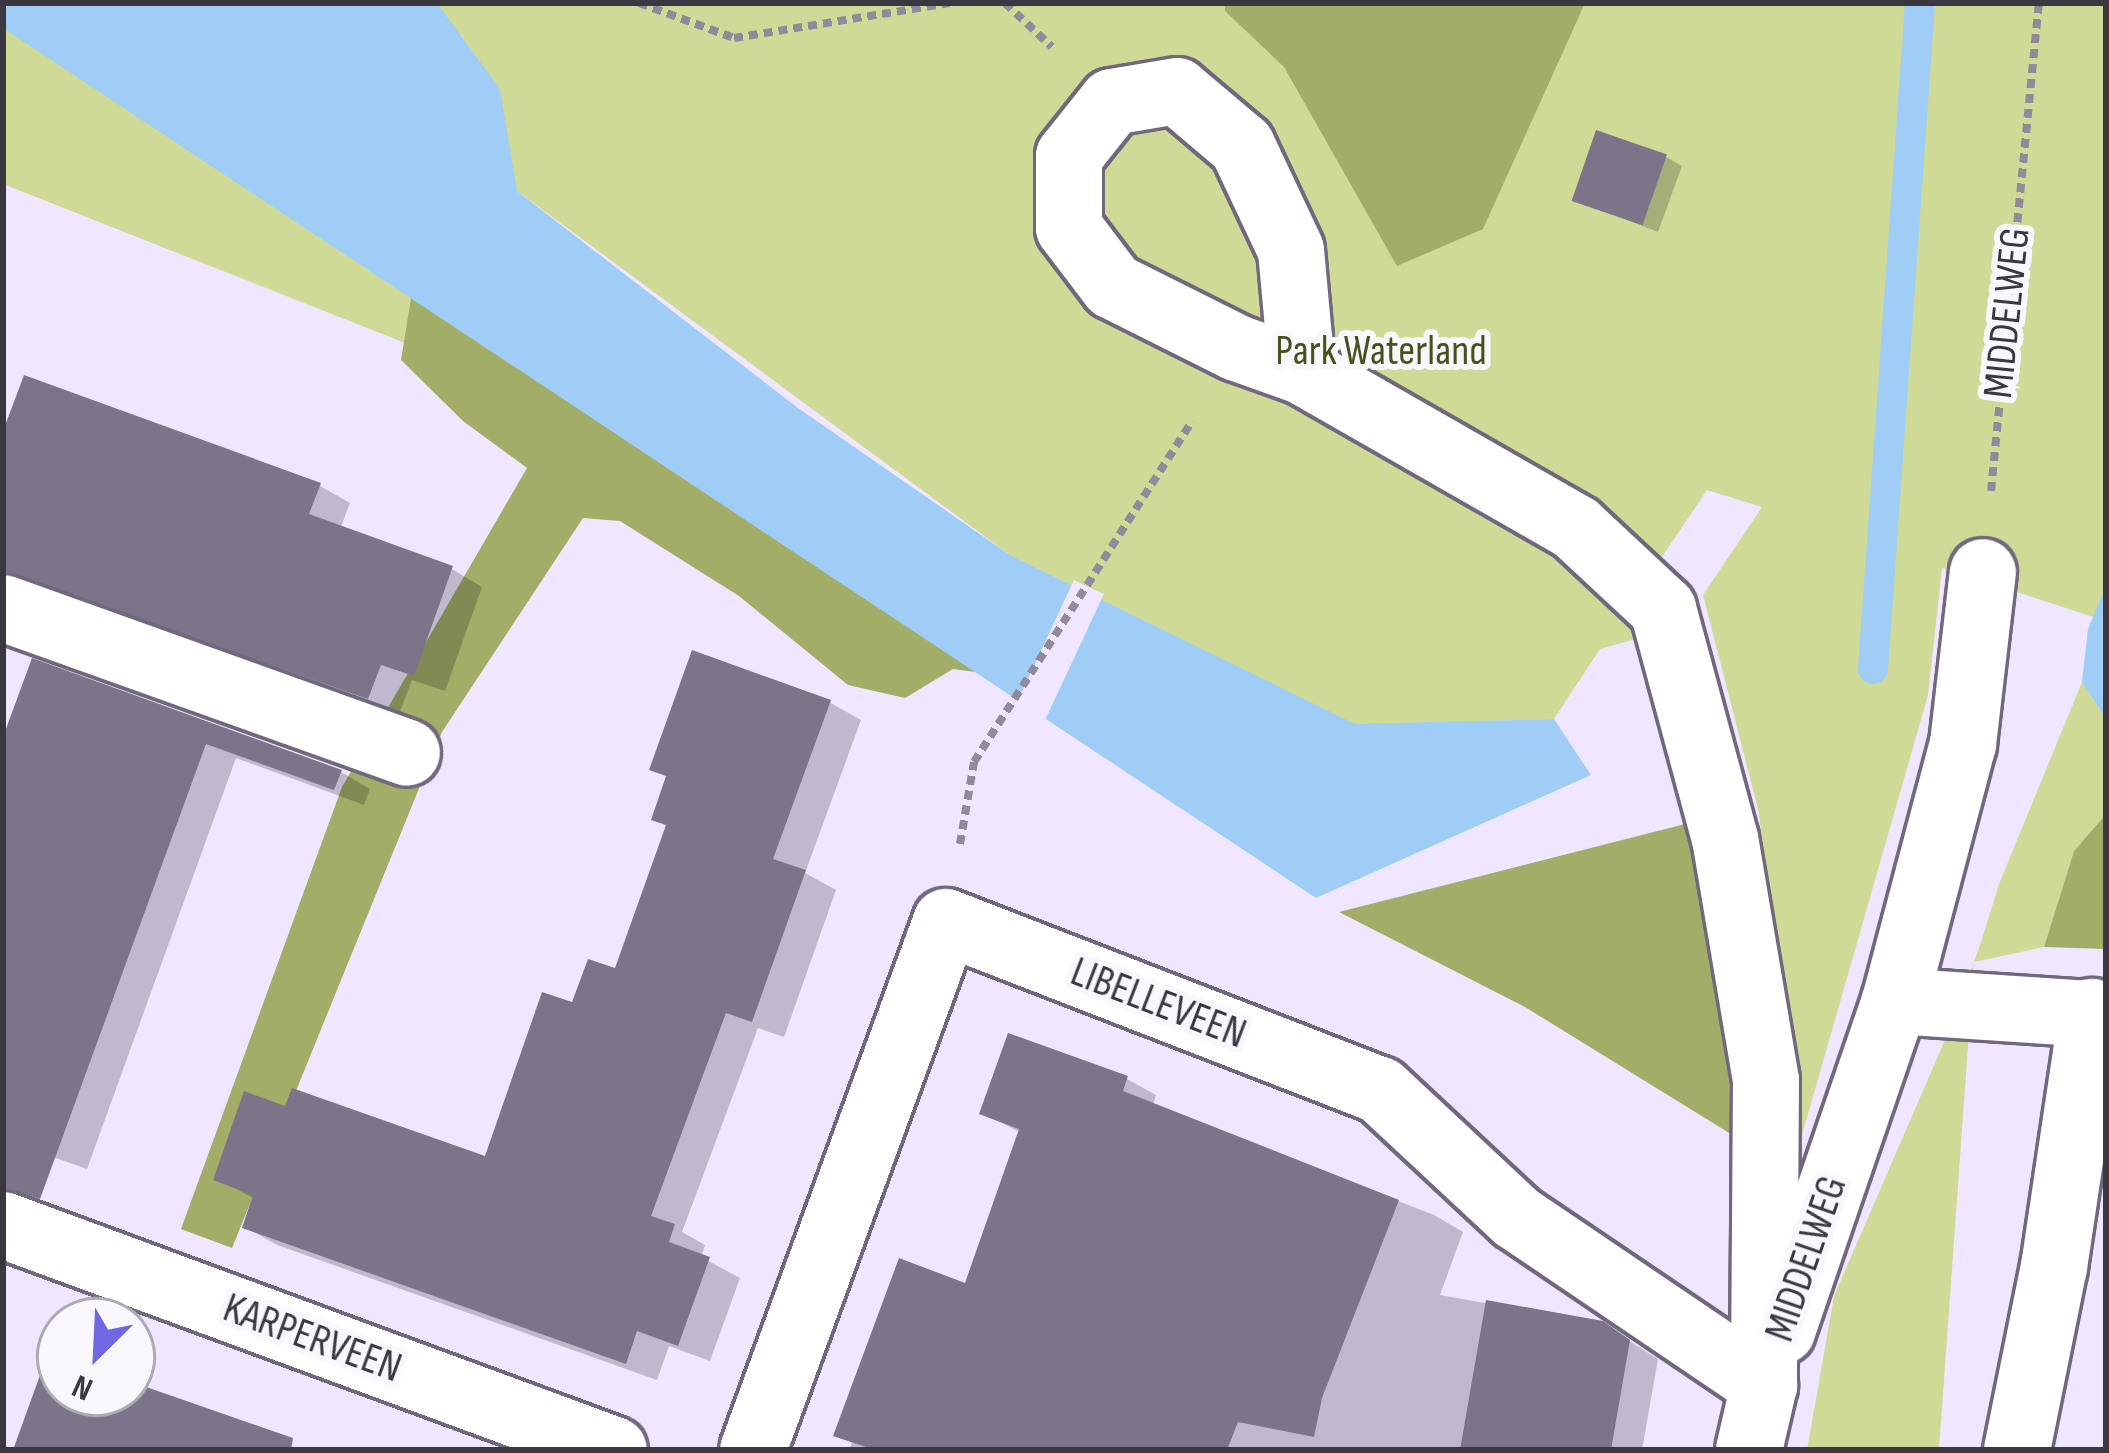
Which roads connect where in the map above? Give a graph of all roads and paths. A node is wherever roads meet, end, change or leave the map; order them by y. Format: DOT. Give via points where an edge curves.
graph roads {
  1 [pos="640,3"];
  2 [pos="949,3"];
  3 [pos="2038,3"];
  4 [pos="1237,348"];
  5 [pos="1302,371"];
  6 [pos="1983,572"];
  7 [pos="3,608"];
  8 [pos="407,753"];
  9 [pos="974,761"];
  10 [pos="1895,1001"];
  11 [pos="2099,1013"];
  12 [pos="5,1233"];
  13 [pos="1764,1385"];
  14 [pos="614,1450"];
  15 [pos="753,1450"];
  16 [pos="1749,1450"];
  17 [pos="2017,1450"];
  1 -- 2 [label="path" via="734,38"];
  3 -- 6 [label="path, MIDDELWEG"];
  4 -- 5 [label="street, MIDDELWEG"];
  4 -- 5 [label="street, MIDDELWEG" via="1113,286 1069,228 1069,156 1112,102 1177,91 1242,146 1291,250"];
  4 -- 9 [label="path"];
  5 -- 13 [label="street, MIDDELWEG" via="1576,528 1663,609 1725,838 1766,1081"];
  6 -- 10 [label="street, MIDDELWEG" via="1963,744"];
  7 -- 8 [label="street"];
  10 -- 11 [label="street"];
  10 -- 13 [label="street, MIDDELWEG"];
  11 -- 17 [label="street"];
  12 -- 14 [label="street, KARPERVEEN"];
  13 -- 15 [label="street, LIBELLEVEEN" via="1516,1217 1380,1090 946,922"];
  13 -- 16 [label="street"];
}
